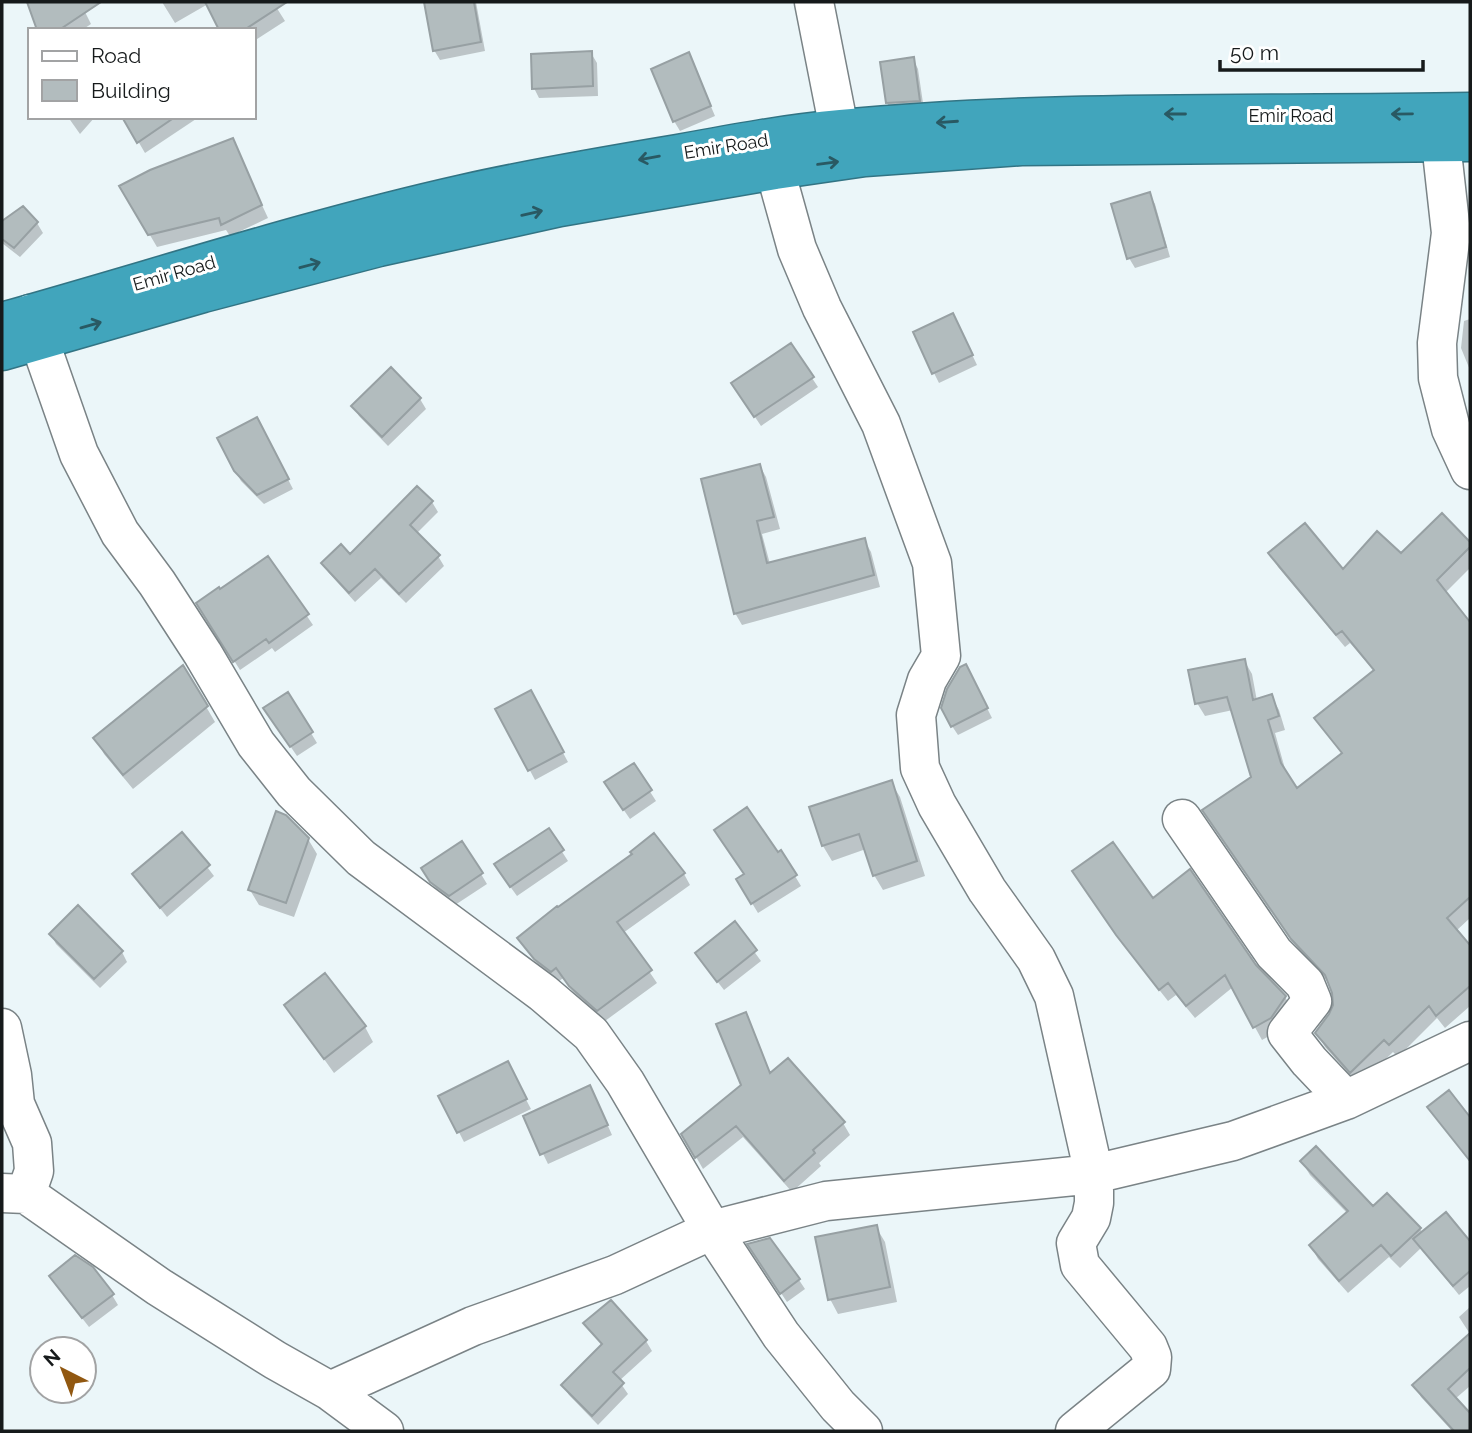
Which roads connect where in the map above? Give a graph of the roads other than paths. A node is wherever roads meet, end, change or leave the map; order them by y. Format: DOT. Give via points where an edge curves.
graph roads {
  1 [pos="814,2"];
  2 [pos="1470,113"];
  3 [pos="839,129"];
  4 [pos="1456,143"];
  5 [pos="775,170"];
  6 [pos="23,326"];
  7 [pos="2,351"];
  8 [pos="1470,470"];
  9 [pos="1182,819"];
  10 [pos="2,1028"];
  11 [pos="1470,1041"];
  12 [pos="1346,1100"];
  13 [pos="1094,1174"];
  14 [pos="14,1193"];
  15 [pos="712,1230"];
  16 [pos="330,1391"];
  17 [pos="384,1431"];
  18 [pos="863,1431"];
  19 [pos="1074,1431"];
  1 -- 3 [label="street"];
  2 -- 3 [label="highway, Emir Road, one-way" via="1068,116"];
  3 -- 6 [label="highway, Emir Road, one-way" via="464,194 295,237"];
  5 -- 4 [label="highway, Emir Road, one-way" via="865,157 1021,146"];
  4 -- 8 [label="street" via="1451,233 1437,343 1438,377 1451,429"];
  6 -- 5 [label="highway, Emir Road, one-way" via="203,293 379,247 560,207"];
  5 -- 13 [label="street" via="797,249 881,424 932,563 941,656 927,680 916,715 920,768 937,805 987,890 1036,959 1054,996"];
  6 -- 7 [label="highway, Emir Road"];
  6 -- 15 [label="street" via="79,454 120,533 190,634 256,744 294,792 361,858 591,1034 625,1082"];
  9 -- 12 [label="street" via="1273,953 1305,984 1312,1001 1287,1032"];
  10 -- 14 [label="street" via="15,1104 32,1143 33,1171"];
  11 -- 12 [label="street"];
  12 -- 13 [label="street" via="1233,1141"];
  13 -- 15 [label="street" via="826,1201"];
  13 -- 19 [label="street" via="1091,1218 1076,1243 1080,1265 1152,1357 1151,1369"];
  14 -- 16 [label="street"];
  15 -- 16 [label="street" via="615,1275 473,1326"];
  15 -- 18 [label="street" via="781,1335"];
  16 -- 17 [label="street"];
}
